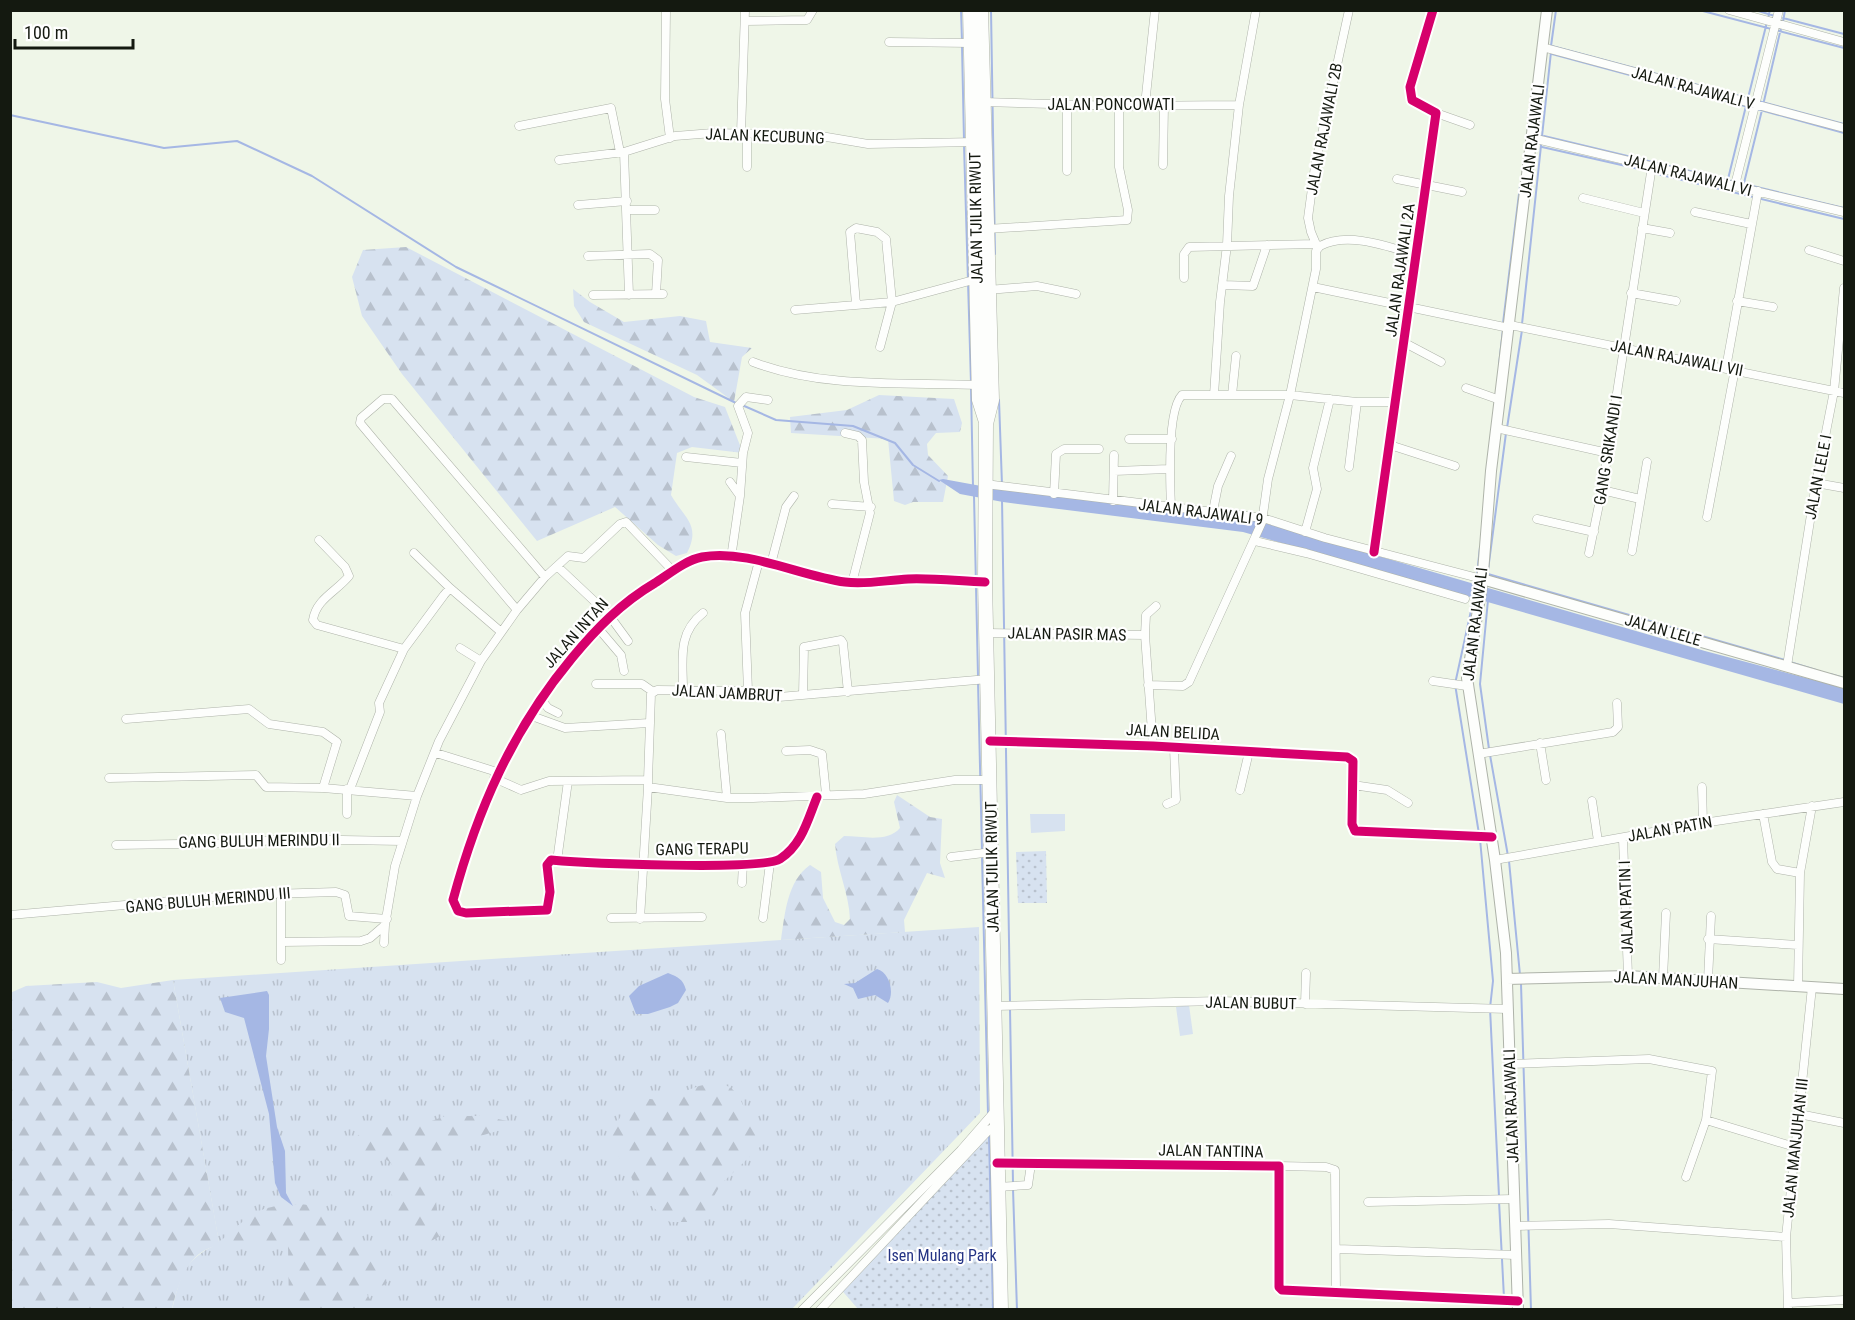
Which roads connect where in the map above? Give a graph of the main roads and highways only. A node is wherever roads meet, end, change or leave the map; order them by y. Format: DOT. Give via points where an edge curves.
graph roads {
  1 [pos="970,10"];
  2 [pos="981,10"];
  3 [pos="1547,10"];
  4 [pos="979,143"];
  5 [pos="986,424"];
  6 [pos="1482,582"];
  7 [pos="1845,682"];
  8 [pos="1507,979"];
  9 [pos="1845,989"];
  10 [pos="1518,1305"];
  11 [pos="1001,1310"];
  1 -- 4 [label="highway, JALAN TJILIK RIWUT"];
  2 -- 4 [label="highway, JALAN TJILIK RIWUT" via="983,102"];
  3 -- 6 [label="main road, JALAN RAJAWALI" via="1548,49 1539,140 1517,327 1500,400 1503,429"];
  4 -- 5 [label="highway, JALAN TJILIK RIWUT" via="978,385"];
  4 -- 5 [label="highway, JALAN TJILIK RIWUT" via="987,229 992,400"];
  5 -- 11 [label="highway, JALAN TJILIK RIWUT" via="985,582"];
  6 -- 7 [label="main road, JALAN LELE"];
  6 -- 8 [label="main road, JALAN RAJAWALI" via="1467,686 1492,837"];
  8 -- 9 [label="main road, JALAN MANJUHAN" via="1628,976"];
  8 -- 10 [label="main road, JALAN RAJAWALI"];
}
